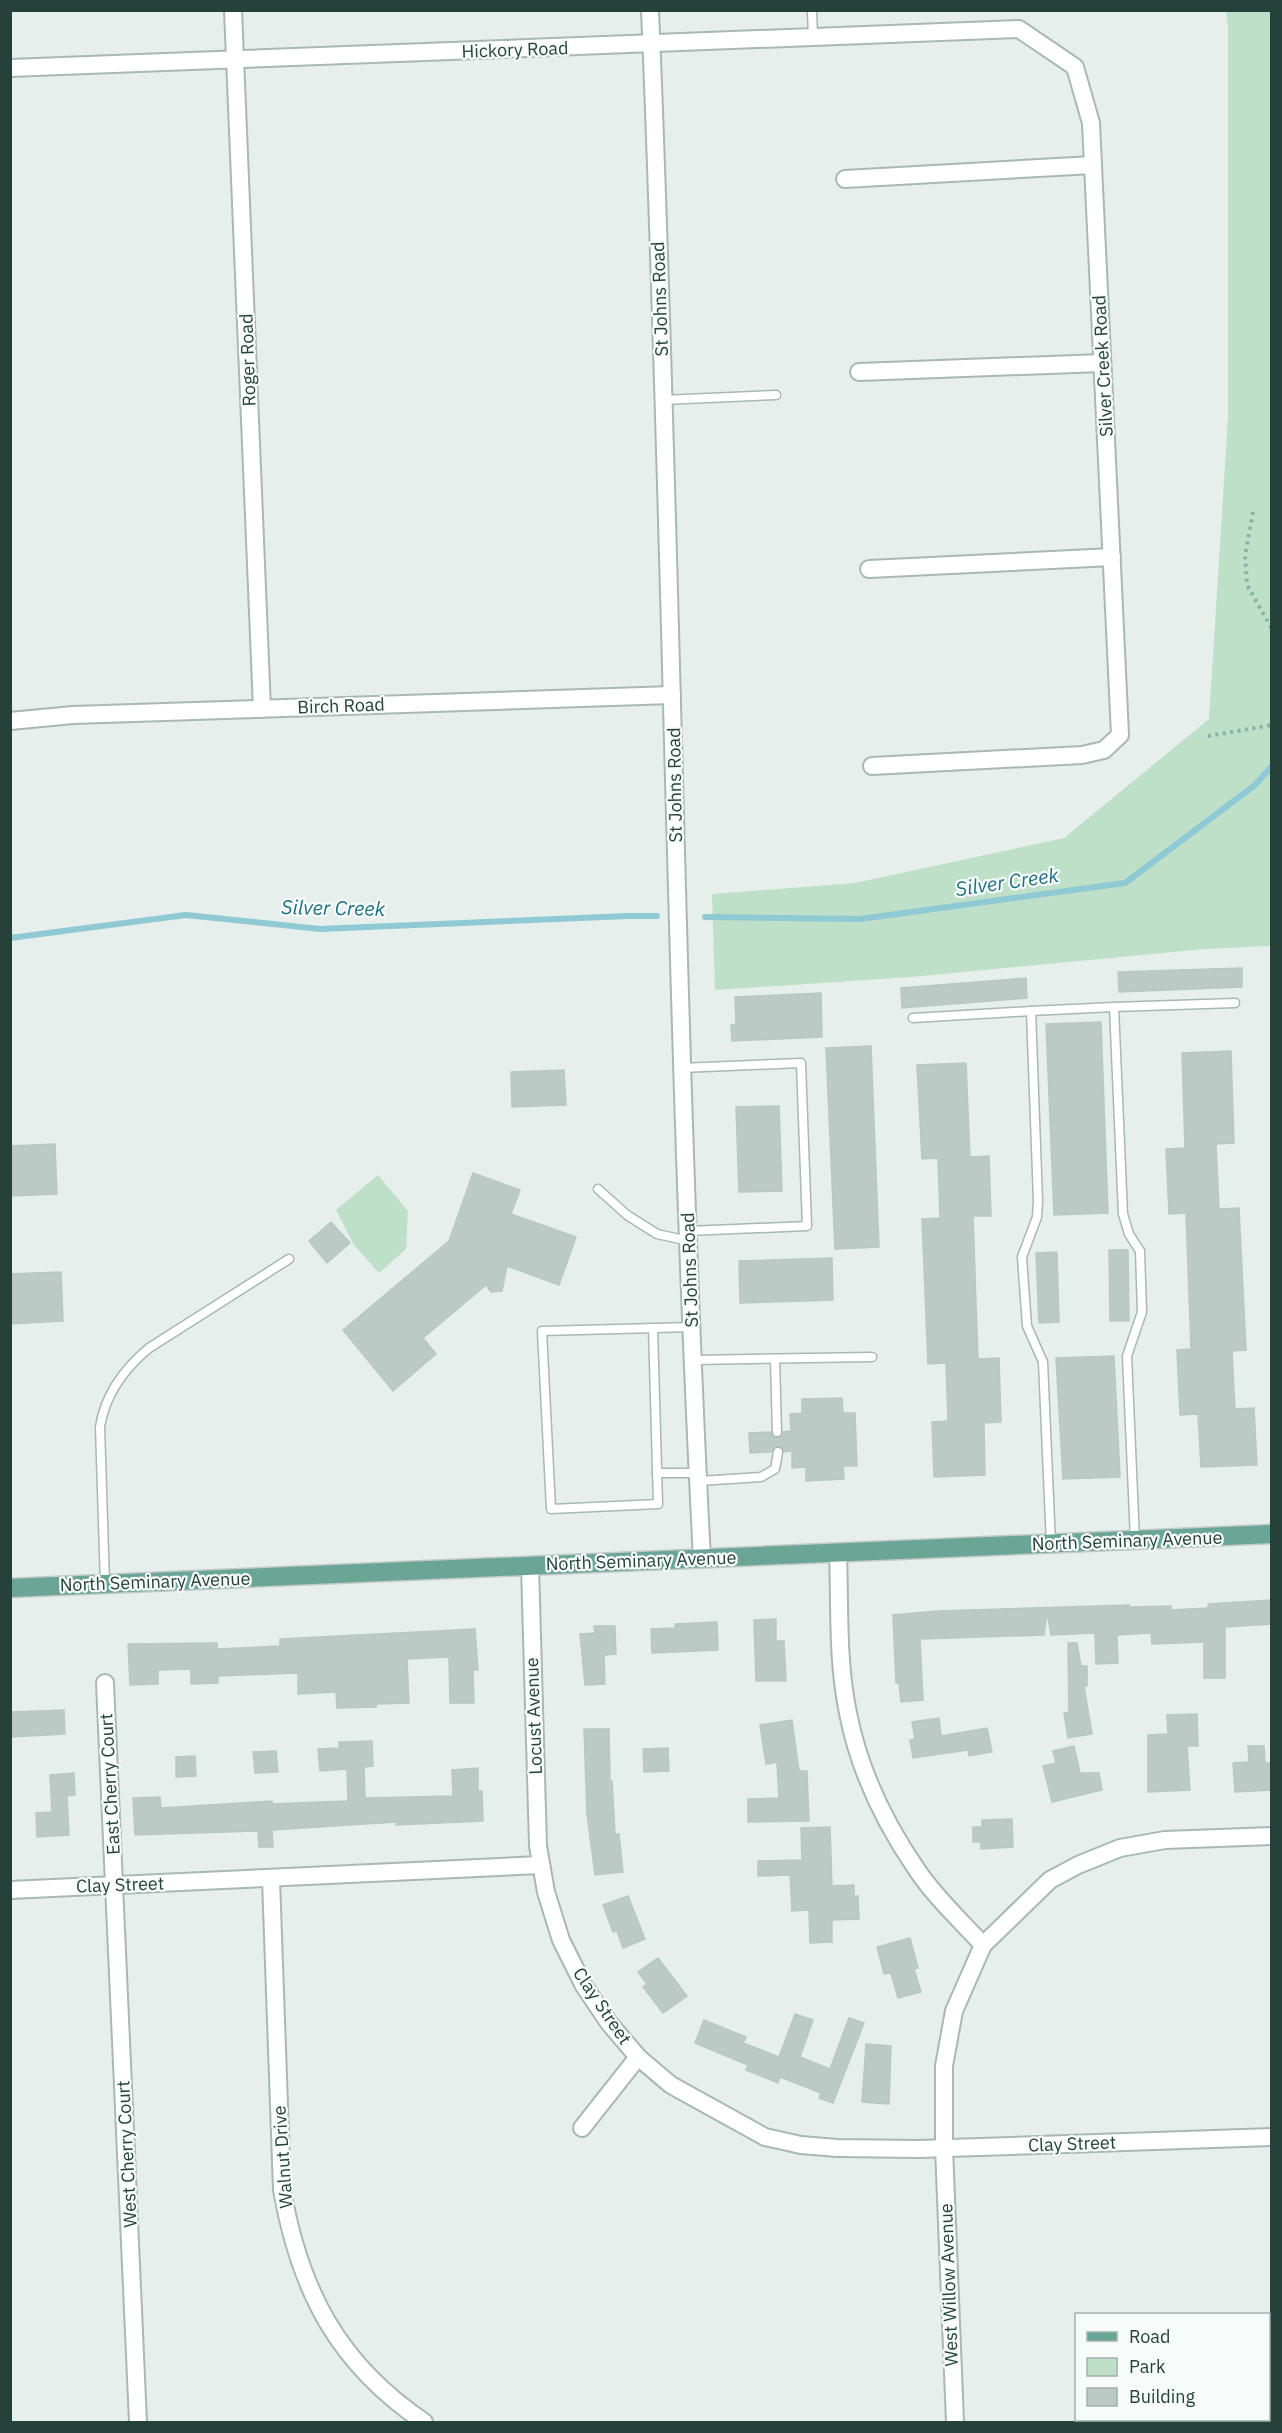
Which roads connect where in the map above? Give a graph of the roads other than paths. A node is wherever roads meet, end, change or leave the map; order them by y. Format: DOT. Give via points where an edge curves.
graph roads {
  1 [pos="233,10"];
  2 [pos="650,10"];
  3 [pos="812,10"];
  4 [pos="1019,29"];
  5 [pos="813,38"];
  6 [pos="651,45"];
  7 [pos="236,60"];
  8 [pos="10,68"];
  9 [pos="1093,165"];
  10 [pos="845,179"];
  11 [pos="1102,363"];
  12 [pos="859,372"];
  13 [pos="776,395"];
  14 [pos="663,400"];
  15 [pos="1112,557"];
  16 [pos="869,569"];
  17 [pos="672,695"];
  18 [pos="262,709"];
  19 [pos="10,721"];
  20 [pos="872,766"];
  21 [pos="1234,1003"];
  22 [pos="1114,1008"];
  23 [pos="1031,1011"];
  24 [pos="914,1018"];
  25 [pos="681,1068"];
  26 [pos="598,1189"];
  27 [pos="689,1236"];
  28 [pos="289,1259"];
  29 [pos="693,1327"];
  30 [pos="653,1328"];
  31 [pos="872,1357"];
  32 [pos="775,1359"];
  33 [pos="694,1360"];
  34 [pos="777,1432"];
  35 [pos="778,1452"];
  36 [pos="657,1473"];
  37 [pos="698,1477"];
  38 [pos="1272,1534"];
  39 [pos="1134,1540"];
  40 [pos="1051,1544"];
  41 [pos="838,1553"];
  42 [pos="702,1559"];
  43 [pos="530,1566"];
  44 [pos="105,1584"];
  45 [pos="10,1588"];
  46 [pos="105,1683"];
  47 [pos="1272,1836"];
  48 [pos="540,1865"];
  49 [pos="271,1879"];
  50 [pos="115,1885"];
  51 [pos="10,1890"];
  52 [pos="983,1945"];
  53 [pos="638,2057"];
  54 [pos="582,2128"];
  55 [pos="1272,2137"];
  56 [pos="944,2148"];
  57 [pos="138,2422"];
  58 [pos="424,2422"];
  59 [pos="955,2422"];
  1 -- 7 [label="street, Roger Road"];
  2 -- 6 [label="street, St Johns Road"];
  3 -- 5 [label="lane"];
  4 -- 5 [label="street, Hickory Road"];
  4 -- 9 [label="street, Silver Creek Road" via="1075,67 1091,123"];
  5 -- 6 [label="street, Hickory Road"];
  6 -- 7 [label="street, Hickory Road"];
  6 -- 14 [label="street, St Johns Road"];
  7 -- 8 [label="street, Hickory Road"];
  7 -- 18 [label="street, Roger Road"];
  9 -- 10 [label="street"];
  9 -- 11 [label="street, Silver Creek Road"];
  11 -- 12 [label="street"];
  11 -- 15 [label="street, Silver Creek Road"];
  13 -- 14 [label="lane"];
  14 -- 17 [label="street, St Johns Road"];
  15 -- 16 [label="street"];
  15 -- 20 [label="street, Silver Creek Road" via="1120,735 1104,750 1082,755"];
  17 -- 18 [label="street, Birch Road"];
  17 -- 25 [label="street, St Johns Road"];
  18 -- 19 [label="street, Birch Road"];
  21 -- 22 [label="lane"];
  22 -- 23 [label="lane"];
  22 -- 39 [label="lane" via="1123,1214 1140,1251 1142,1312 1127,1356"];
  23 -- 24 [label="lane"];
  23 -- 40 [label="lane" via="1038,1201 1037,1217 1022,1257 1027,1326 1043,1362"];
  25 -- 27 [label="street, St Johns Road"];
  25 -- 27 [label="lane" via="801,1064 807,1226"];
  26 -- 27 [label="lane" via="627,1215 657,1234"];
  27 -- 29 [label="street, St Johns Road"];
  28 -- 44 [label="lane" via="149,1348 134,1361 111,1395 100,1427"];
  29 -- 30 [label="lane"];
  29 -- 33 [label="street, St Johns Road"];
  30 -- 36 [label="lane"];
  30 -- 36 [label="lane" via="542,1331 551,1509 658,1504"];
  31 -- 32 [label="lane"];
  32 -- 33 [label="lane"];
  32 -- 34 [label="lane"];
  33 -- 37 [label="street, St Johns Road"];
  35 -- 37 [label="lane" via="775,1469 761,1477"];
  36 -- 37 [label="lane"];
  37 -- 42 [label="street, St Johns Road"];
  38 -- 39 [label="main road, North Seminary Avenue"];
  39 -- 40 [label="main road, North Seminary Avenue"];
  40 -- 41 [label="main road, North Seminary Avenue"];
  41 -- 42 [label="main road, North Seminary Avenue"];
  41 -- 52 [label="street" via="847,1711 860,1763 886,1822 918,1872"];
  42 -- 43 [label="main road, North Seminary Avenue"];
  43 -- 44 [label="main road, North Seminary Avenue"];
  43 -- 48 [label="street, Locust Avenue"];
  44 -- 45 [label="main road, North Seminary Avenue"];
  46 -- 50 [label="street, East Cherry Court"];
  47 -- 52 [label="street" via="1165,1840 1120,1848 1050,1880"];
  48 -- 49 [label="street, Clay Street"];
  48 -- 53 [label="street, Clay Street" via="561,1940 584,1986 609,2024"];
  49 -- 50 [label="street, Clay Street"];
  49 -- 58 [label="street, Walnut Drive" via="282,2190 289,2229 310,2288 333,2333 396,2403"];
  50 -- 51 [label="street, Clay Street"];
  50 -- 57 [label="street, West Cherry Court"];
  52 -- 56 [label="street, West Willow Avenue" via="954,2011 944,2066"];
  53 -- 54 [label="street"];
  53 -- 56 [label="street, Clay Street" via="671,2085 765,2138 837,2148"];
  55 -- 56 [label="street, Clay Street"];
  56 -- 59 [label="street, West Willow Avenue"];
}
